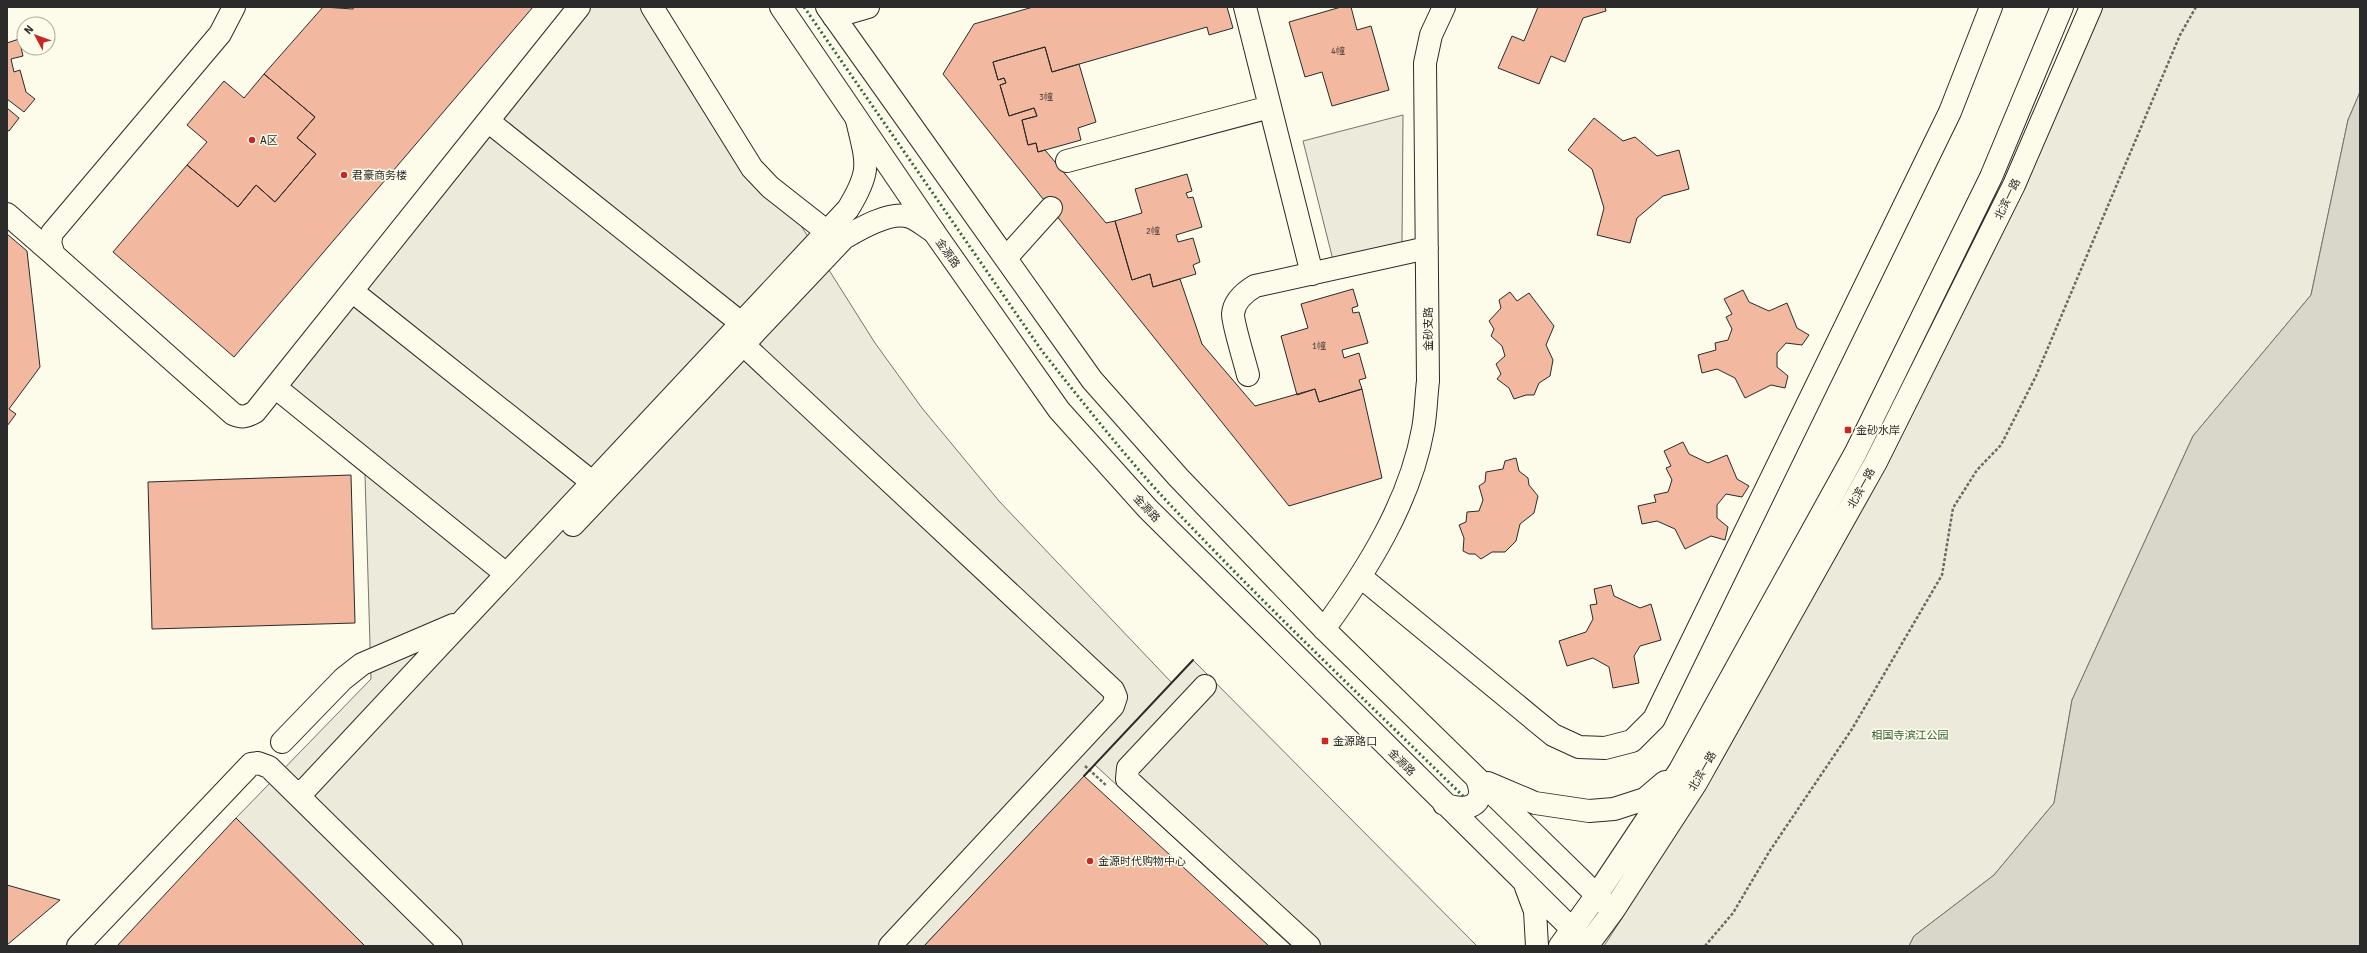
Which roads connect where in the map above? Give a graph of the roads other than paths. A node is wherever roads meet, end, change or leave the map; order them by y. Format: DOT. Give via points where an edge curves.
graph roads {
  1 [pos="234,7"];
  2 [pos="579,7"];
  3 [pos="652,7"];
  4 [pos="782,7"];
  5 [pos="868,7"];
  6 [pos="1245,7"];
  7 [pos="1444,7"];
  8 [pos="1991,7"];
  9 [pos="2062,7"];
  10 [pos="2091,7"];
  11 [pos="831,12"];
  12 [pos="1270,107"];
  13 [pos="857,119"];
  14 [pos="488,122"];
  15 [pos="1067,161"];
  16 [pos="1051,208"];
  17 [pos="7,214"];
  18 [pos="826,232"];
  19 [pos="934,232"];
  20 [pos="1427,248"];
  21 [pos="54,255"];
  22 [pos="1006,258"];
  23 [pos="1312,274"];
  24 [pos="352,291"];
  25 [pos="739,333"];
  26 [pos="1248,375"];
  27 [pos="275,387"];
  28 [pos="592,482"];
  29 [pos="506,574"];
  30 [pos="1361,577"];
  31 [pos="494,608"];
  32 [pos="461,622"];
  33 [pos="1324,629"];
  34 [pos="1205,686"];
  35 [pos="282,742"];
  36 [pos="1680,770"];
  37 [pos="1477,779"];
  38 [pos="303,800"];
  39 [pos="1444,804"];
  40 [pos="1524,882"];
  41 [pos="1596,896"];
  42 [pos="1613,911"];
  43 [pos="1566,937"];
  44 [pos="1588,945"];
  45 [pos="78,946"];
  46 [pos="451,946"];
  47 [pos="890,946"];
  48 [pos="1308,946"];
  49 [pos="1537,946"];
  1 -- 21 [label="main road" via="220,34 52,233 50,243"];
  2 -- 14 [label="main road"];
  3 -- 18 [label="main road" via="752,168 770,187"];
  4 -- 13 [label="main road, 金源路"];
  5 -- 11 [label="main road"];
  6 -- 12 [label="main road"];
  7 -- 20 [label="main road, 金砂支路" via="1432,35 1425,63"];
  8 -- 30 [label="main road" via="1950,112 1658,712 1632,741 1605,748 1579,748 1553,735"];
  9 -- 36 [label="main road, 北滨一路" via="1991,177 1856,452"];
  10 -- 42 [label="main road, 北滨一路" via="2014,184 1876,462 1696,783"];
  11 -- 22 [label="main road"];
  12 -- 15 [label="main road"];
  12 -- 23 [label="main road"];
  13 -- 18 [label="main road" via="866,158 864,181 848,208"];
  13 -- 19 [label="main road, 金源路"];
  14 -- 24 [label="main road"];
  14 -- 25 [label="main road"];
  16 -- 22 [label="main road"];
  17 -- 21 [label="main road"];
  18 -- 25 [label="main road"];
  19 -- 25 [label="main road" via="909,216 894,216 870,223 844,238"];
  19 -- 39 [label="main road, 金源路" via="1059,410 1116,474"];
  20 -- 23 [label="main road"];
  20 -- 30 [label="main road, 金砂支路" via="1428,381 1423,430 1411,475 1389,525"];
  21 -- 27 [label="main road" via="233,414 247,417 255,412"];
  22 -- 33 [label="main road" via="1092,380 1178,477"];
  23 -- 26 [label="main road" via="1255,286 1245,292 1237,302 1233,315"];
  24 -- 27 [label="main road"];
  24 -- 28 [label="main road"];
  25 -- 28 [label="main road"];
  25 -- 31 [label="main road"];
  25 -- 47 [label="main road" via="1113,690 1116,697 1113,706"];
  27 -- 29 [label="main road"];
  28 -- 29 [label="main road"];
  29 -- 32 [label="main road"];
  30 -- 33 [label="main road, 金砂支路"];
  31 -- 32 [label="main road"];
  31 -- 38 [label="main road"];
  32 -- 35 [label="main road" via="362,664 343,679"];
  32 -- 38 [label="main road"];
  33 -- 37 [label="main road"];
  34 -- 48 [label="main road" via="1128,768 1127,779"];
  36 -- 37 [label="main road" via="1645,799 1614,809 1589,811 1535,803"];
  36 -- 41 [label="main road, 北滨一路"];
  37 -- 39 [label="main road" via="1480,792 1469,808 1456,808"];
  37 -- 41 [label="main road"];
  38 -- 45 [label="main road" via="269,767 258,763 251,764"];
  38 -- 46 [label="main road"];
  39 -- 40 [label="main road, 金源路"];
  40 -- 43 [label="main road, 金源路"];
  40 -- 49 [label="main road" via="1535,911"];
  41 -- 42 [label="main road"];
  41 -- 43 [label="main road, 北滨一路"];
  42 -- 44 [label="main road, 北滨一路"];
  43 -- 44 [label="main road, 金源路"];
}
